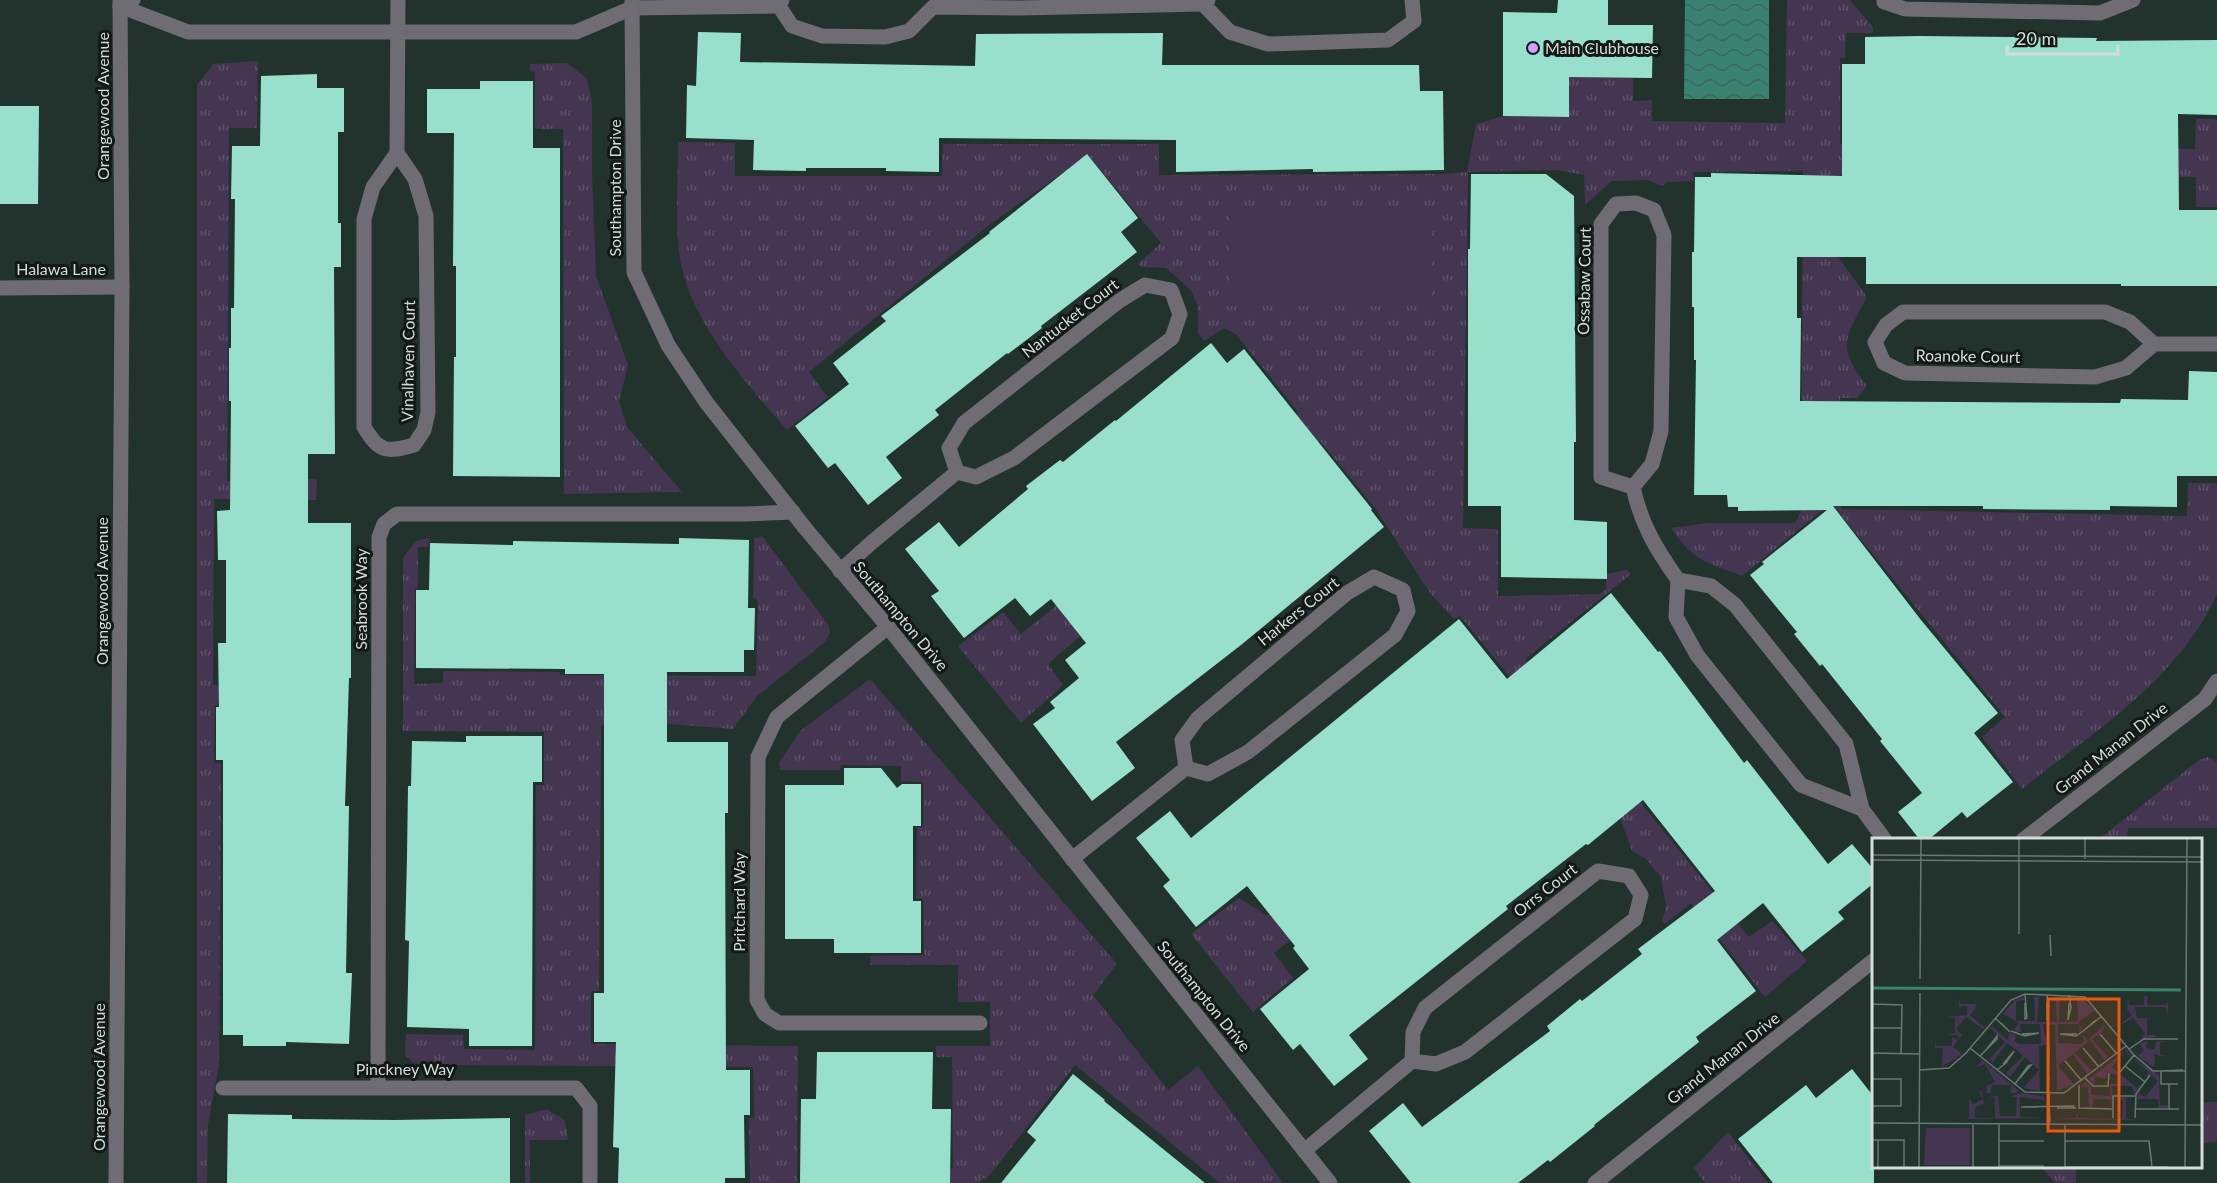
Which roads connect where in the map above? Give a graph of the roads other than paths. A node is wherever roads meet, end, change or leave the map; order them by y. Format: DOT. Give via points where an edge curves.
graph roads {
  1 [pos="398,0"];
  2 [pos="618,0"];
  3 [pos="1412,0"];
  4 [pos="1884,0"];
  5 [pos="2133,0"];
  6 [pos="125,2"];
  7 [pos="1205,2"];
  8 [pos="781,3"];
  9 [pos="632,4"];
  10 [pos="930,4"];
  11 [pos="398,32"];
  12 [pos="397,153"];
  13 [pos="122,287"];
  14 [pos="0,288"];
  15 [pos="2154,344"];
  16 [pos="2217,344"];
  17 [pos="957,472"];
  18 [pos="1633,487"];
  19 [pos="793,512"];
  20 [pos="840,571"];
  21 [pos="1678,580"];
  22 [pos="888,627"];
  23 [pos="2217,681"];
  24 [pos="1186,768"];
  25 [pos="1862,809"];
  26 [pos="1884,838"];
  27 [pos="2026,838"];
  28 [pos="1072,859"];
  29 [pos="1872,962"];
  30 [pos="980,1023"];
  31 [pos="1412,1061"];
  32 [pos="378,1087"];
  33 [pos="223,1088"];
  34 [pos="1304,1150"];
  35 [pos="116,1183"];
  36 [pos="590,1183"];
  37 [pos="1330,1183"];
  38 [pos="1595,1183"];
  1 -- 11 [label="street"];
  2 -- 9 [label="street"];
  3 -- 7 [label="street" via="1414,21 1388,40 1268,44 1230,32"];
  4 -- 5 [label="street" via="1905,9 2100,13"];
  6 -- 11 [label="street" via="188,32"];
  6 -- 13 [label="street, Orangewood Avenue"];
  7 -- 10 [label="street" via="1020,8"];
  8 -- 9 [label="street"];
  8 -- 10 [label="street" via="792,26 822,36 885,37 909,31"];
  9 -- 11 [label="street" via="576,32"];
  9 -- 19 [label="street, Southampton Drive" via="634,272 668,345 706,402"];
  11 -- 12 [label="street"];
  12 -- 12 [label="street, Vinalhaven Court" via="373,187 364,219 364,427 374,444 391,452 414,445 424,430 428,412 426,216 415,179"];
  13 -- 14 [label="street, Halawa Lane"];
  13 -- 35 [label="street, Orangewood Avenue"];
  15 -- 15 [label="street, Roanoke Court" via="2130,322 2104,312 1903,312 1886,325 1875,342 1884,363 1905,373 2095,377 2126,368"];
  15 -- 16 [label="street"];
  17 -- 17 [label="street, Nantucket Court" via="976,477 1014,458 1172,339 1180,314 1171,290 1145,285 964,423 949,448"];
  17 -- 20 [label="street"];
  18 -- 18 [label="street, Ossabaw Court" via="1652,464 1661,431 1664,235 1654,210 1636,203 1616,204 1601,224 1601,477"];
  18 -- 21 [label="street" via="1639,514"];
  19 -- 20 [label="street, Southampton Drive"];
  19 -- 32 [label="street, Seabrook Way" via="397,514 384,524 379,537"];
  20 -- 22 [label="street, Southampton Drive"];
  21 -- 25 [label="street" via="1711,586 1735,605 1846,744"];
  21 -- 25 [label="street" via="1676,617 1697,655 1801,785"];
  22 -- 28 [label="street, Southampton Drive"];
  22 -- 30 [label="street, Pritchard Way" via="777,717 758,757 757,1000 765,1014 779,1023"];
  23 -- 27 [label="street, Grand Manan Drive" via="2205,699"];
  24 -- 24 [label="street, Harkers Court" via="1208,774 1248,752 1395,635 1408,611 1403,590 1374,577 1347,593 1198,718 1182,740"];
  24 -- 28 [label="street"];
  25 -- 26 [label="street"];
  28 -- 34 [label="street, Southampton Drive"];
  29 -- 38 [label="street, Grand Manan Drive"];
  31 -- 31 [label="street, Orrs Court" via="1436,1064 1465,1052 1635,919 1641,895 1629,876 1598,871 1425,1008 1413,1032"];
  31 -- 34 [label="street"];
  32 -- 33 [label="street, Pinckney Way"];
  32 -- 36 [label="street, Pinckney Way" via="576,1088 590,1106"];
  34 -- 37 [label="street, Southampton Drive"];
}
